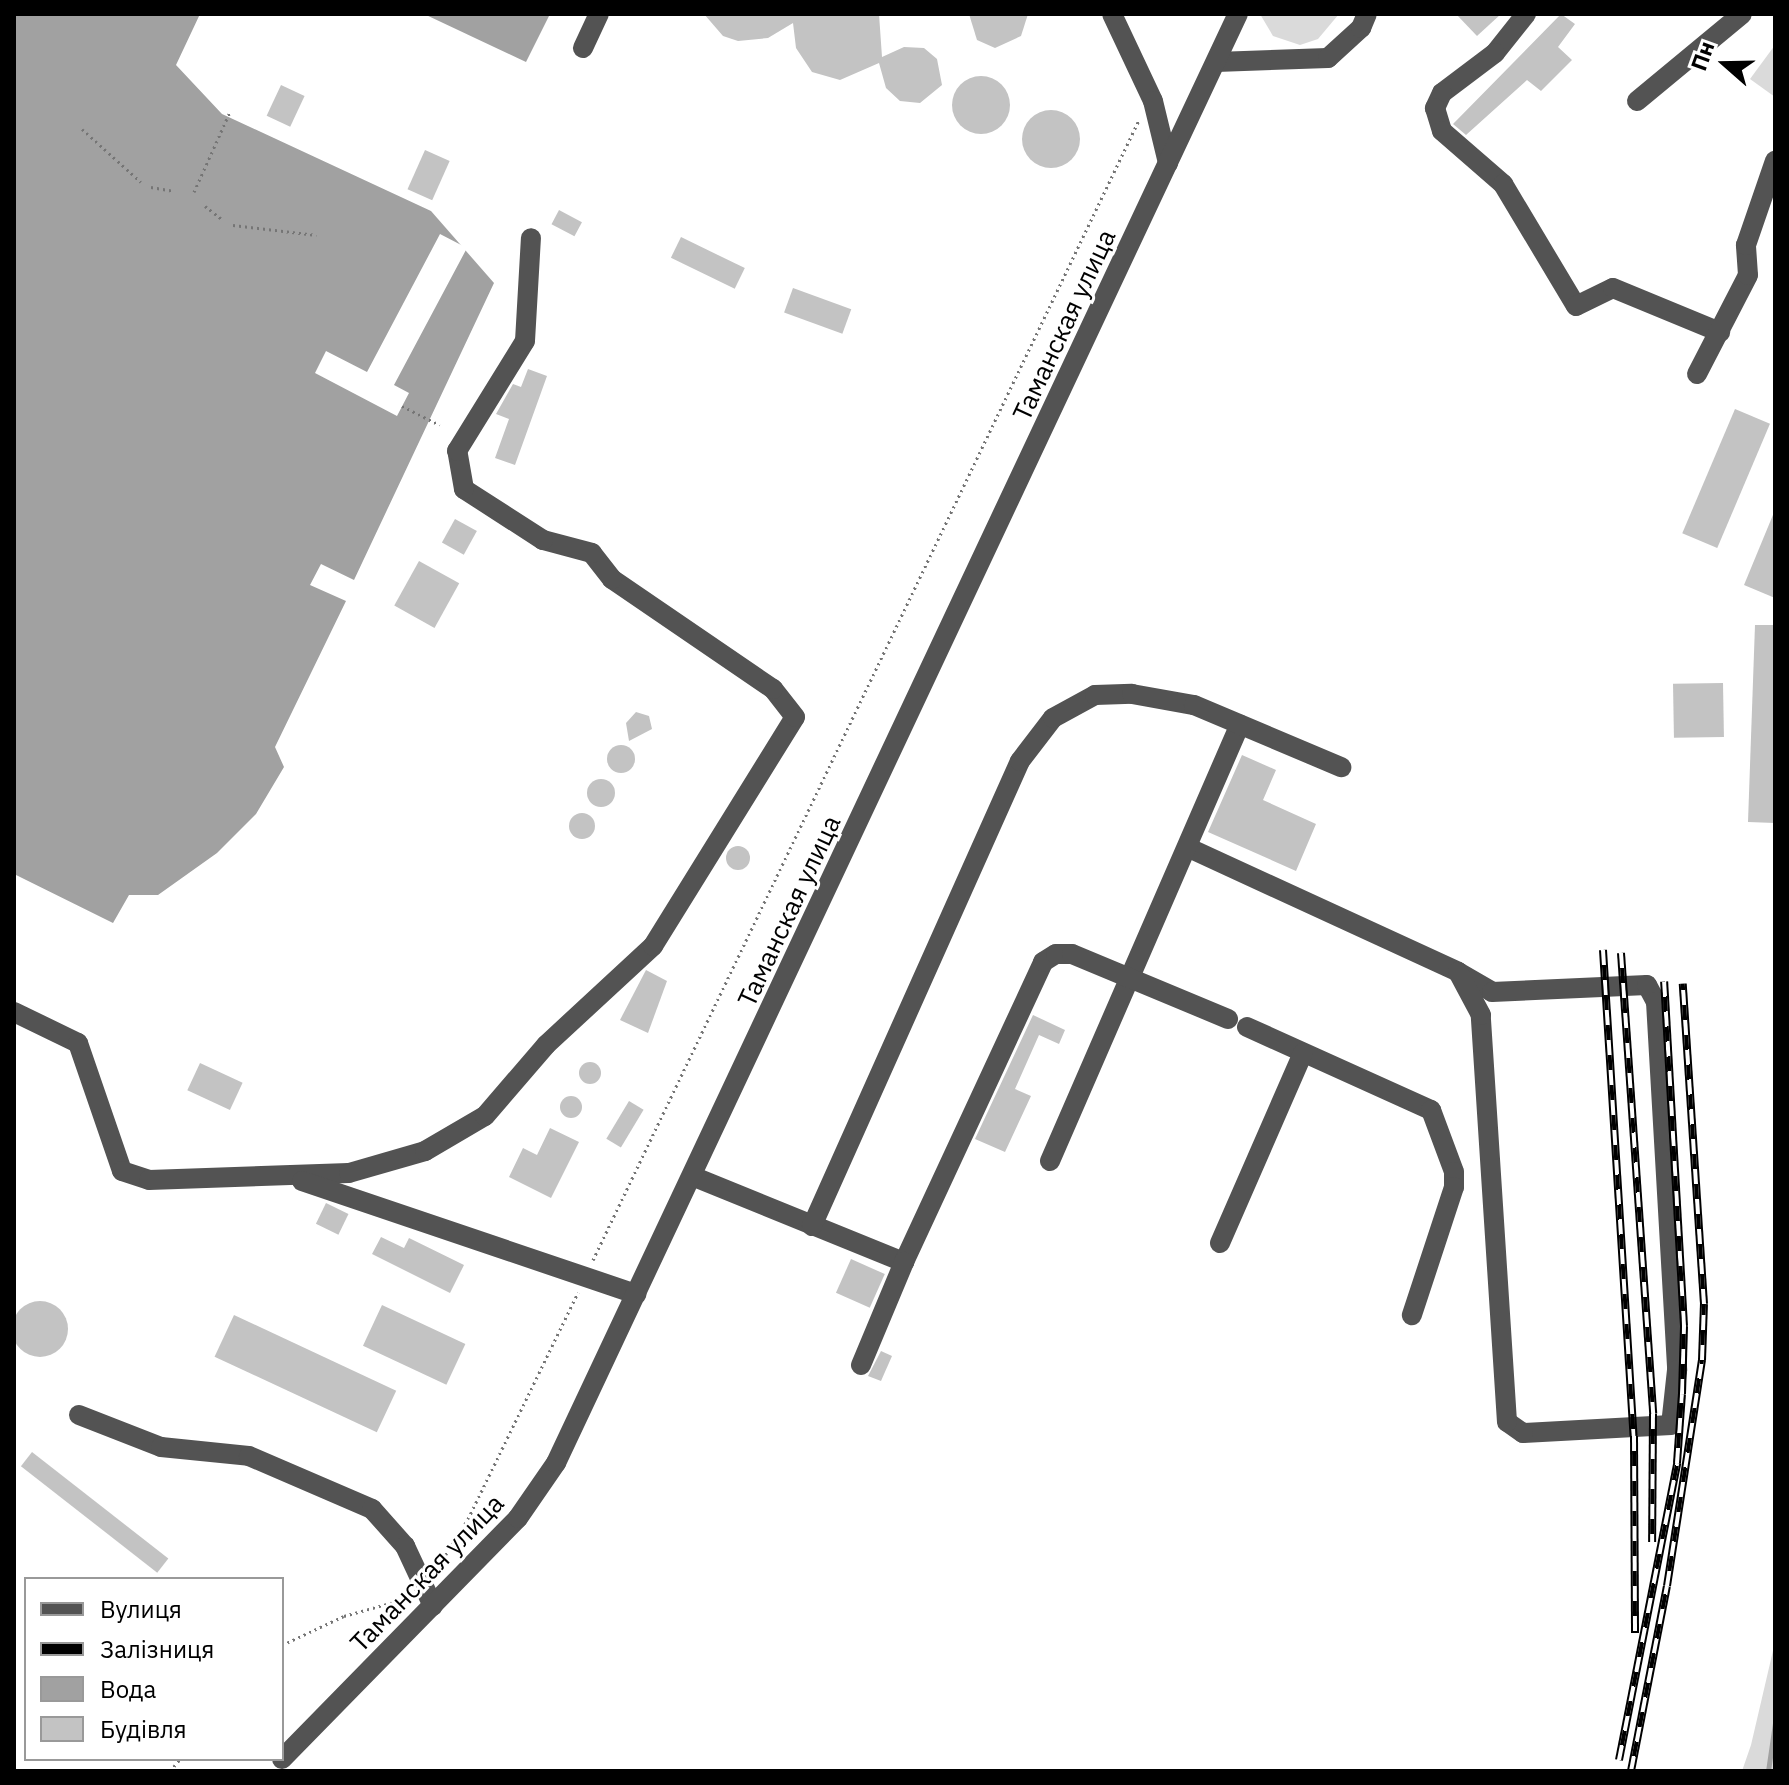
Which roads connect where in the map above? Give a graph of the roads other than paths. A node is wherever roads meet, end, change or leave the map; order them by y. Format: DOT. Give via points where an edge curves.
graph roads {
  1 [pos="599,14"];
  2 [pos="1112,14"];
  3 [pos="1238,14"];
  4 [pos="1367,14"];
  5 [pos="1526,14"];
  6 [pos="1742,14"];
  7 [pos="583,48"];
  8 [pos="1216,62"];
  9 [pos="1637,101"];
  10 [pos="1775,161"];
  11 [pos="1168,163"];
  12 [pos="531,238"];
  13 [pos="1720,332"];
  14 [pos="1697,374"];
  15 [pos="1240,725"];
  16 [pos="1341,767"];
  17 [pos="1189,848"];
  18 [pos="1458,972"];
  19 [pos="1130,977"];
  20 [pos="14,1012"];
  21 [pos="1303,1053"];
  22 [pos="1050,1161"];
  23 [pos="692,1176"];
  24 [pos="294,1179"];
  25 [pos="812,1226"];
  26 [pos="1220,1243"];
  27 [pos="904,1262"];
  28 [pos="636,1294"];
  29 [pos="1412,1315"];
  30 [pos="861,1365"];
  31 [pos="79,1415"];
  32 [pos="433,1606"];
  33 [pos="284,1757"];
  1 -- 7 [label="street"];
  2 -- 11 [label="street" via="1153,101"];
  3 -- 8 [label="street, Таманская улица"];
  4 -- 8 [label="street" via="1361,28 1328,58"];
  5 -- 13 [label="street" via="1495,53 1442,93 1435,108 1442,131 1503,184 1576,306 1613,288"];
  6 -- 9 [label="street"];
  8 -- 11 [label="street, Таманская улица"];
  10 -- 13 [label="street" via="1746,245 1748,275"];
  11 -- 23 [label="street, Таманская улица"];
  12 -- 24 [label="street" via="525,341 457,451 464,489 543,540 592,553 612,579 773,689 795,717 653,946 546,1045 485,1116 425,1151 349,1173"];
  13 -- 14 [label="street"];
  15 -- 16 [label="street"];
  15 -- 17 [label="street"];
  15 -- 25 [label="street" via="1194,705 1132,694 1095,695 1053,718 1020,761"];
  17 -- 18 [label="street"];
  17 -- 19 [label="street"];
  18 -- 18 [label="street" via="1492,992 1647,985 1656,1002 1677,1370 1671,1425 1523,1433 1507,1422 1481,1015"];
  19 -- 21 [label="street"];
  19 -- 22 [label="street"];
  19 -- 27 [label="street" via="1072,954 1056,954 1043,962"];
  20 -- 24 [label="street" via="78,1043 122,1171 149,1180"];
  21 -- 26 [label="street"];
  21 -- 29 [label="street" via="1431,1110 1454,1172 1454,1187"];
  23 -- 25 [label="street"];
  23 -- 28 [label="street, Таманская улица"];
  24 -- 28 [label="street"];
  25 -- 27 [label="street"];
  27 -- 30 [label="street"];
  28 -- 32 [label="street, Таманская улица" via="556,1463 518,1518"];
  31 -- 32 [label="street" via="161,1447 249,1456 372,1509 405,1546"];
  32 -- 33 [label="street, Таманская улица"];
}
